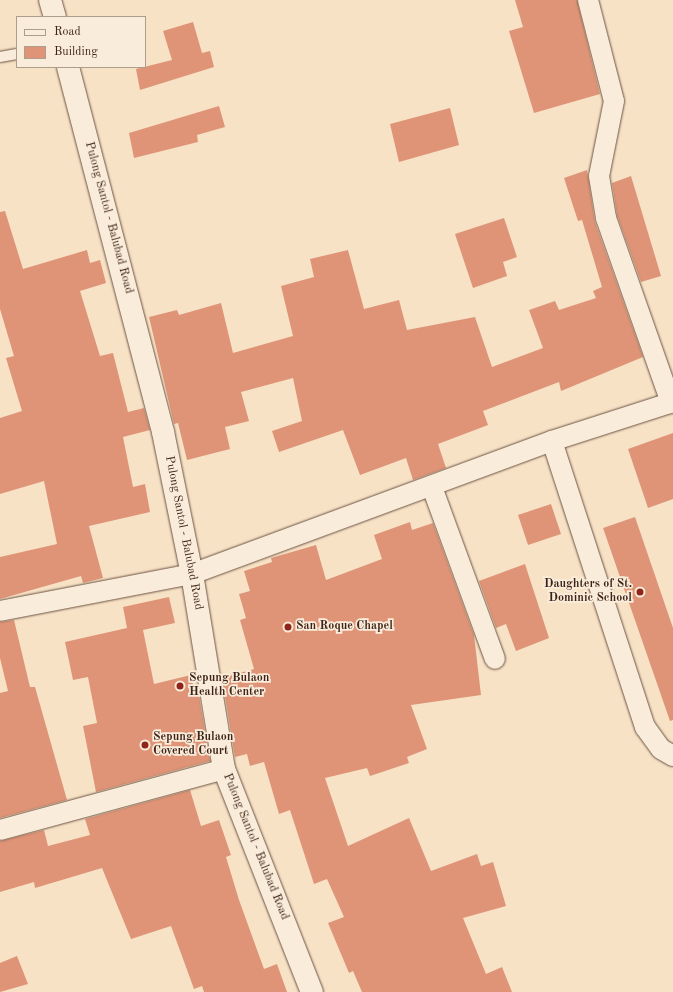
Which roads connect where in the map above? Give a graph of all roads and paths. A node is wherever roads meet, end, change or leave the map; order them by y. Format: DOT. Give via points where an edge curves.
graph roads {
  1 [pos="50,0"];
  2 [pos="588,0"];
  3 [pos="55,16"];
  4 [pos="16,54"];
  5 [pos="0,57"];
  6 [pos="68,68"];
  7 [pos="672,402"];
  8 [pos="552,441"];
  9 [pos="432,487"];
  10 [pos="192,574"];
  11 [pos="0,611"];
  12 [pos="494,659"];
  13 [pos="673,756"];
  14 [pos="224,769"];
  15 [pos="0,830"];
  16 [pos="312,992"];
  1 -- 3 [label="street"];
  2 -- 7 [label="street" via="614,101 599,176 606,218"];
  4 -- 5 [label="lane"];
  6 -- 10 [label="street, Pulong Santol - Balubad Road" via="163,432"];
  7 -- 8 [label="street"];
  8 -- 9 [label="street"];
  8 -- 13 [label="street" via="645,727 661,749"];
  9 -- 10 [label="street"];
  9 -- 12 [label="street"];
  10 -- 11 [label="street"];
  10 -- 14 [label="street, Pulong Santol - Balubad Road"];
  14 -- 15 [label="street"];
  14 -- 16 [label="street, Pulong Santol - Balubad Road"];
}
